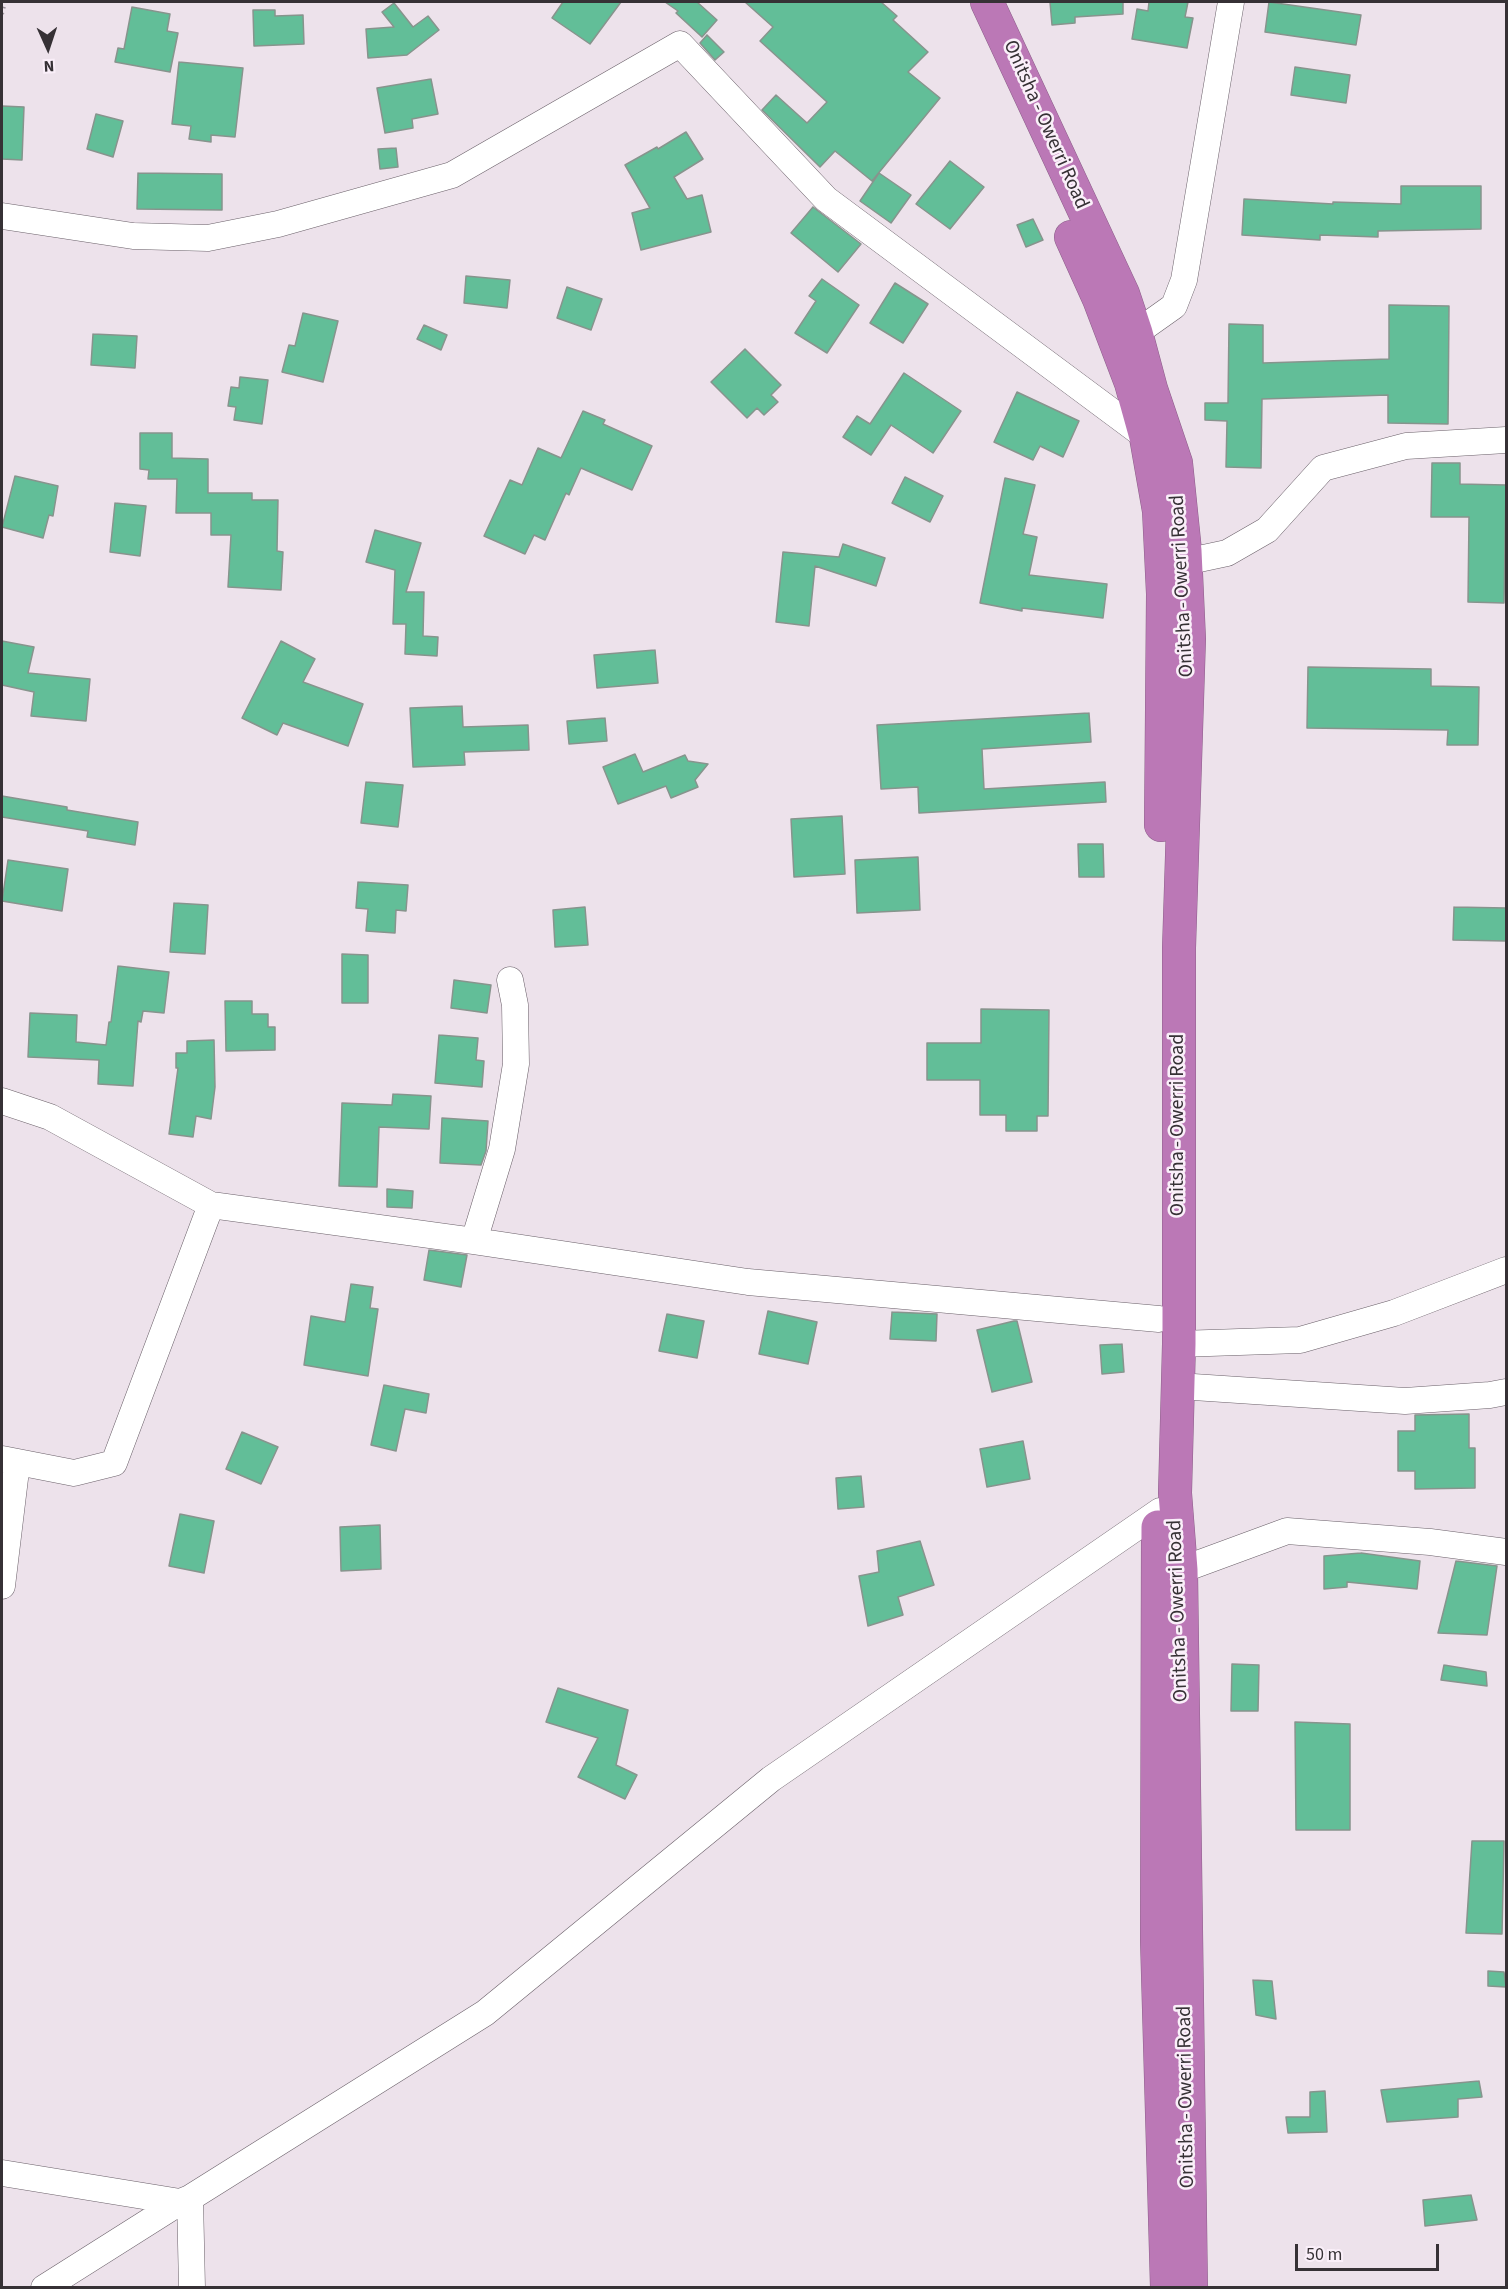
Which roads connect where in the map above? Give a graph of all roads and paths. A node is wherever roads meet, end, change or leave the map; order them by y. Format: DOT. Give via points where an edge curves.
graph roads {
  1 [pos="5,2"];
  2 [pos="962,2"];
  3 [pos="987,2"];
  4 [pos="1232,2"];
  5 [pos="2,14"];
  6 [pos="2,216"];
  7 [pos="1136,333"];
  8 [pos="1146,437"];
  9 [pos="1506,440"];
  10 [pos="1185,562"];
  11 [pos="510,980"];
  12 [pos="2,1101"];
  13 [pos="211,1205"];
  14 [pos="474,1241"];
  15 [pos="1506,1270"];
  16 [pos="1169,1332"];
  17 [pos="1178,1386"];
  18 [pos="1506,1392"];
  19 [pos="9,1461"];
  20 [pos="1160,1511"];
  21 [pos="1506,1552"];
  22 [pos="1181,1570"];
  23 [pos="2,1586"];
  24 [pos="2,2173"];
  25 [pos="185,2200"];
  26 [pos="44,2288"];
  27 [pos="192,2288"];
  28 [pos="1167,2288"];
  29 [pos="1191,2288"];
  1 -- 5 [label="path"];
  2 -- 8 [label="highway, Onitsha - Owerri Road" via="1037,157 1099,299 1131,383"];
  3 -- 7 [label="highway, Onitsha - Owerri Road" via="1123,294"];
  4 -- 7 [label="street" via="1184,280 1174,306"];
  6 -- 8 [label="street" via="134,236 208,238 278,224 452,175 681,45 826,199"];
  7 -- 10 [label="highway, Onitsha - Owerri Road" via="1176,463"];
  8 -- 16 [label="highway, Onitsha - Owerri Road" via="1159,511 1163,594"];
  9 -- 10 [label="street" via="1406,446 1323,468 1267,530 1227,553"];
  10 -- 16 [label="highway, Onitsha - Owerri Road" via="1189,639"];
  11 -- 14 [label="street" via="515,1005 516,1064 502,1149"];
  12 -- 13 [label="street" via="50,1117"];
  13 -- 14 [label="street"];
  13 -- 19 [label="street" via="114,1463 74,1473"];
  14 -- 16 [label="street" via="748,1282"];
  15 -- 16 [label="street" via="1394,1313 1300,1340"];
  16 -- 17 [label="highway, Onitsha - Owerri Road"];
  16 -- 20 [label="highway, Onitsha - Owerri Road"];
  17 -- 18 [label="street" via="1405,1401"];
  17 -- 22 [label="highway, Onitsha - Owerri Road" via="1175,1494"];
  19 -- 23 [label="street"];
  20 -- 25 [label="street" via="771,1779 485,2013"];
  20 -- 28 [label="highway, Onitsha - Owerri Road" via="1157,1940"];
  21 -- 22 [label="street" via="1287,1531"];
  22 -- 29 [label="highway, Onitsha - Owerri Road"];
  24 -- 25 [label="street"];
  25 -- 26 [label="street"];
  25 -- 27 [label="street"];
}
